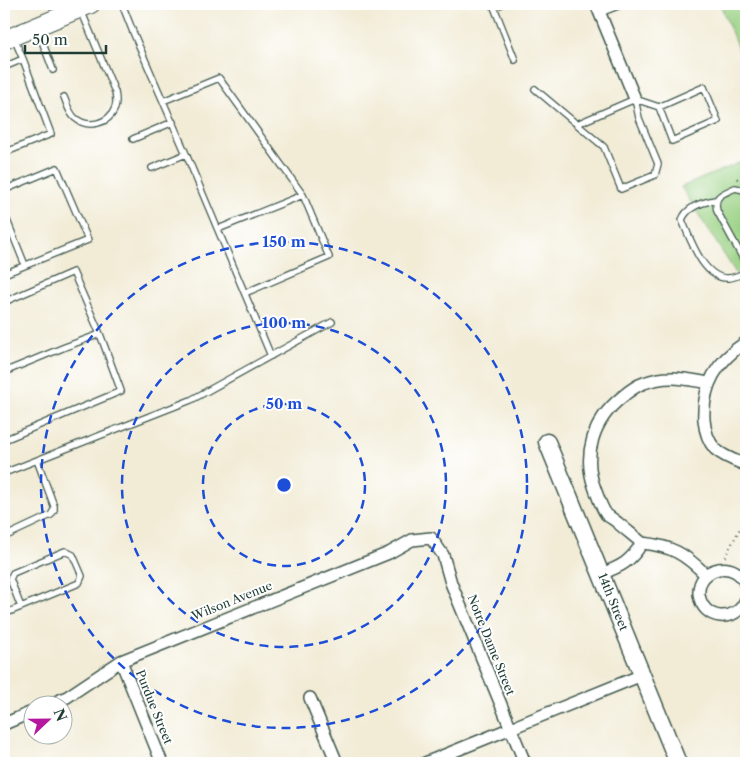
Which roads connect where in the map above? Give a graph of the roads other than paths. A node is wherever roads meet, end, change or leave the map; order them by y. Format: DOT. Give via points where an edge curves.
graph roads {
  1 [pos="122,4"];
  2 [pos="502,4"];
  3 [pos="623,4"];
  4 [pos="86,6"];
  5 [pos="598,8"];
  6 [pos="36,26"];
  7 [pos="8,38"];
  8 [pos="23,59"];
  9 [pos="515,60"];
  10 [pos="4,67"];
  11 [pos="53,70"];
  12 [pos="535,88"];
  13 [pos="64,97"];
  14 [pos="635,99"];
  15 [pos="163,101"];
  16 [pos="659,107"];
  17 [pos="173,122"];
  18 [pos="577,124"];
  19 [pos="132,139"];
  20 [pos="4,153"];
  21 [pos="186,154"];
  22 [pos="152,168"];
  23 [pos="4,190"];
  24 [pos="746,194"];
  25 [pos="303,195"];
  26 [pos="716,200"];
  27 [pos="4,213"];
  28 [pos="218,229"];
  29 [pos="746,264"];
  30 [pos="25,265"];
  31 [pos="746,272"];
  32 [pos="4,274"];
  33 [pos="244,293"];
  34 [pos="4,302"];
  35 [pos="332,322"];
  36 [pos="100,334"];
  37 [pos="746,342"];
  38 [pos="271,356"];
  39 [pos="4,372"];
  40 [pos="709,383"];
  41 [pos="4,440"];
  42 [pos="546,442"];
  43 [pos="37,460"];
  44 [pos="746,465"];
  45 [pos="4,473"];
  46 [pos="4,537"];
  47 [pos="431,538"];
  48 [pos="642,543"];
  49 [pos="601,574"];
  50 [pos="706,575"];
  51 [pos="746,586"];
  52 [pos="746,599"];
  53 [pos="21,607"];
  54 [pos="4,614"];
  55 [pos="121,661"];
  56 [pos="642,675"];
  57 [pos="72,695"];
  58 [pos="310,698"];
  59 [pos="22,716"];
  60 [pos="4,724"];
  61 [pos="511,728"];
  62 [pos="162,763"];
  63 [pos="337,763"];
  64 [pos="426,763"];
  65 [pos="525,763"];
  66 [pos="678,763"];
  1 -- 15 [label="lane"];
  2 -- 9 [label="lane" via="494,7"];
  3 -- 5 [label="lane"];
  4 -- 6 [label="main road"];
  4 -- 13 [label="lane" via="115,92 115,108 105,121 89,124 74,117"];
  5 -- 14 [label="street"];
  6 -- 7 [label="main road"];
  6 -- 11 [label="lane"];
  7 -- 8 [label="lane"];
  8 -- 10 [label="lane"];
  8 -- 20 [label="lane" via="50,134"];
  12 -- 18 [label="lane"];
  14 -- 16 [label="lane"];
  14 -- 18 [label="lane"];
  14 -- 18 [label="lane" via="639,118 658,164 655,175 621,189 604,147"];
  15 -- 17 [label="lane"];
  15 -- 25 [label="lane" via="219,78"];
  16 -- 16 [label="lane" via="672,141 718,121 704,87"];
  17 -- 19 [label="lane"];
  17 -- 21 [label="lane"];
  21 -- 22 [label="lane"];
  21 -- 28 [label="lane"];
  23 -- 30 [label="lane" via="57,168 88,240"];
  24 -- 26 [label="lane" via="744,190 735,188"];
  25 -- 28 [label="lane"];
  25 -- 33 [label="lane" via="329,258"];
  26 -- 29 [label="lane" via="717,211"];
  26 -- 31 [label="lane" via="688,210 682,220 709,270 726,278"];
  27 -- 30 [label="lane"];
  28 -- 33 [label="lane"];
  30 -- 32 [label="lane"];
  33 -- 38 [label="lane"];
  34 -- 36 [label="lane" via="72,272"];
  35 -- 38 [label="lane"];
  36 -- 39 [label="lane"];
  36 -- 41 [label="lane" via="120,391"];
  37 -- 40 [label="street" via="721,363"];
  38 -- 43 [label="lane" via="191,400"];
  40 -- 44 [label="street" via="704,412 710,442 722,455"];
  40 -- 48 [label="street" via="676,377 644,383 616,401 598,424 589,460 597,496 606,513"];
  42 -- 49 [label="street, 14th Street"];
  43 -- 45 [label="lane"];
  43 -- 46 [label="lane" via="54,510 51,515"];
  47 -- 55 [label="street, Wilson Avenue" via="412,540"];
  47 -- 61 [label="street, Notre Dame Street" via="443,555 451,583"];
  48 -- 49 [label="street" via="624,564"];
  48 -- 50 [label="street" via="679,552"];
  49 -- 56 [label="street, 14th Street"];
  50 -- 51 [label="street" via="723,568 732,570 740,575"];
  50 -- 52 [label="street" via="699,592 706,610 714,615 733,615"];
  53 -- 53 [label="lane" via="78,583 82,576 73,555 66,551 13,573 10,579"];
  53 -- 54 [label="lane"];
  55 -- 57 [label="street, Wilson Avenue"];
  55 -- 62 [label="street, Purdue Street"];
  56 -- 61 [label="street"];
  56 -- 66 [label="street, 14th Street"];
  58 -- 63 [label="street"];
  59 -- 60 [label="street"];
  61 -- 64 [label="street"];
  61 -- 65 [label="street, Notre Dame Street"];
}
